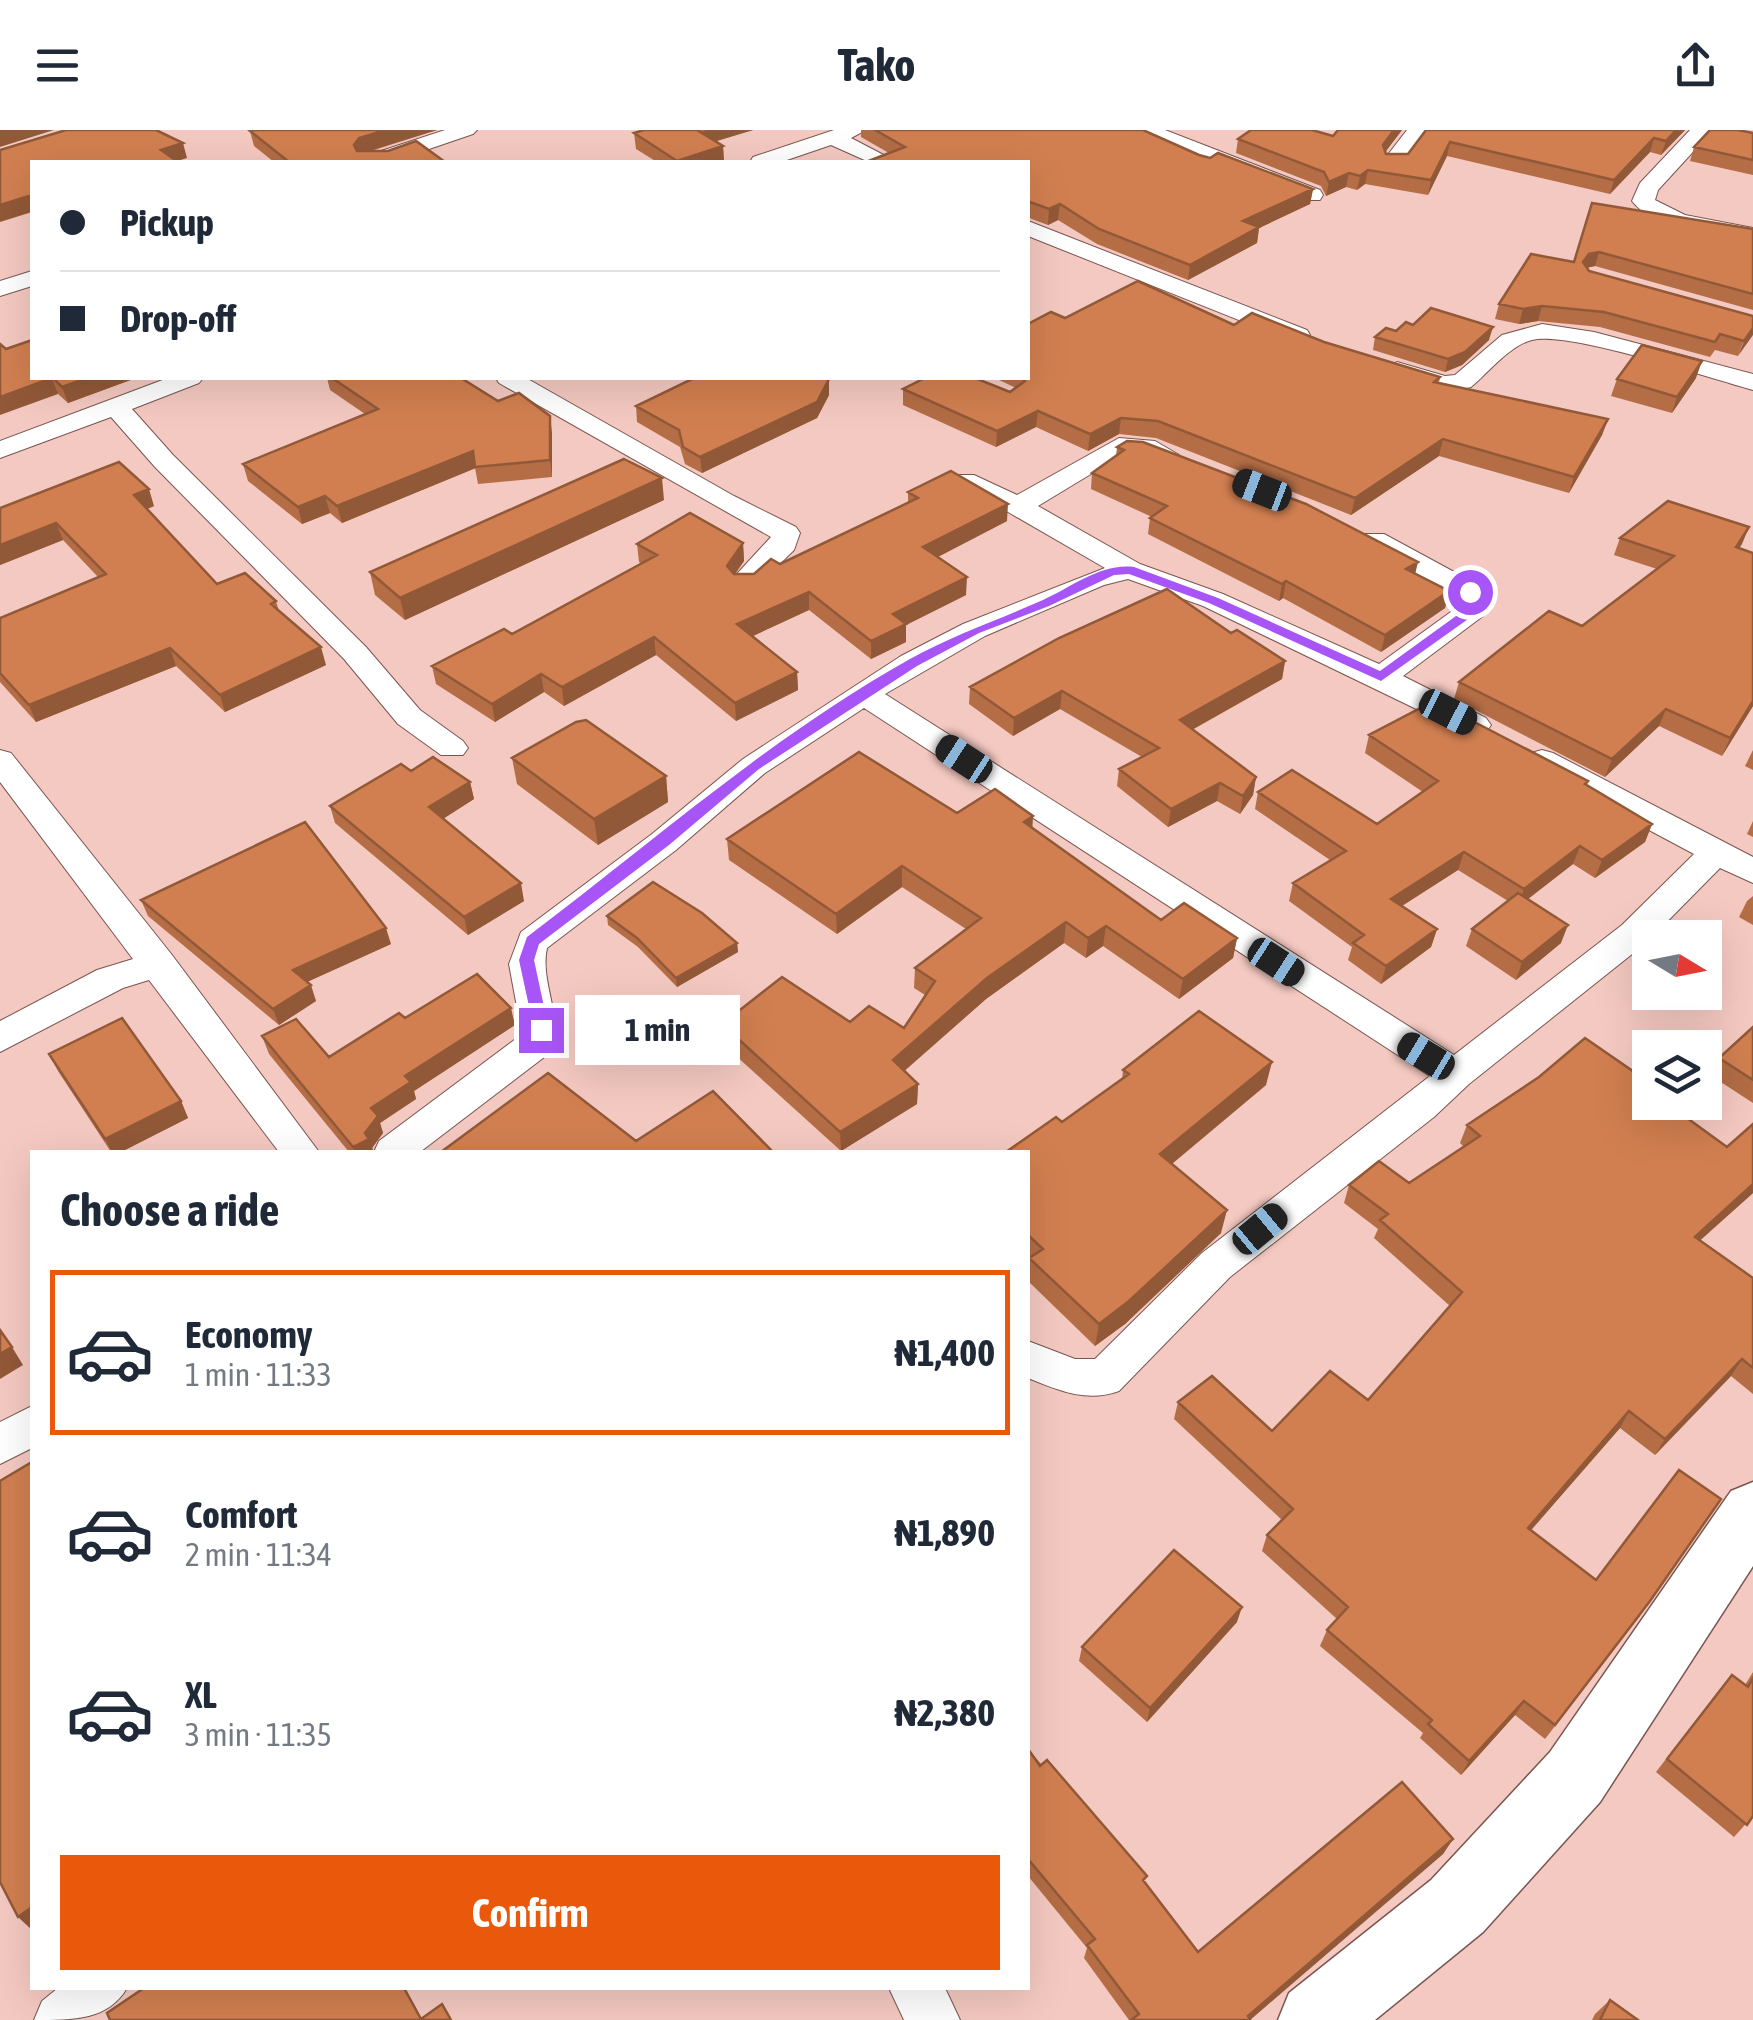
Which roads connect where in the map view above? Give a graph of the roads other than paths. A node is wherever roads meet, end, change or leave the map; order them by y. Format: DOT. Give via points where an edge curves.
graph roads {
  1 [pos="466,130"];
  2 [pos="855,130"];
  3 [pos="1146,130"];
  4 [pos="1418,130"];
  5 [pos="1710,131"];
  6 [pos="833,138"];
  7 [pos="377,160"];
  8 [pos="767,160"];
  9 [pos="882,160"];
  10 [pos="1394,161"];
  11 [pos="1312,194"];
  12 [pos="1030,229"];
  13 [pos="1753,235"];
  14 [pos="30,279"];
  15 [pos="0,289"];
  16 [pos="1315,342"];
  17 [pos="1380,365"];
  18 [pos="184,380"];
  19 [pos="511,380"];
  20 [pos="1753,382"];
  21 [pos="115,405"];
  22 [pos="0,450"];
  23 [pos="1200,467"];
  24 [pos="964,481"];
  25 [pos="1018,506"];
  26 [pos="1347,527"];
  27 [pos="1130,570"];
  28 [pos="745,582"];
  29 [pos="1381,677"];
  30 [pos="866,696"];
  31 [pos="452,748"];
  32 [pos="0,760"];
  33 [pos="1717,851"];
  34 [pos="1753,870"];
  35 [pos="158,964"];
  36 [pos="0,1038"];
  37 [pos="1456,1074"];
  38 [pos="298,1150"];
  39 [pos="397,1150"];
  40 [pos="1030,1360"];
  41 [pos="30,1426"];
  42 [pos="0,1446"];
  43 [pos="1753,1511"];
  44 [pos="98,1990"];
  45 [pos="917,1990"];
  46 [pos="61,2020"];
  47 [pos="932,2020"];
  48 [pos="1316,2020"];
  1 -- 7 [label="street"];
  2 -- 6 [label="street"];
  3 -- 11 [label="street"];
  4 -- 10 [label="street"];
  5 -- 13 [label="street" via="1648,188 1643,201 1668,217"];
  6 -- 8 [label="street"];
  6 -- 9 [label="street"];
  12 -- 16 [label="street"];
  14 -- 15 [label="street"];
  17 -- 20 [label="street" via="1450,384 1470,376 1511,340 1542,331"];
  18 -- 21 [label="street"];
  19 -- 28 [label="street" via="786,533 784,544"];
  21 -- 22 [label="street"];
  21 -- 31 [label="street" via="409,716"];
  23 -- 25 [label="street" via="1146,447 1119,446"];
  24 -- 25 [label="street"];
  25 -- 27 [label="street"];
  26 -- 29 [label="street" via="1470,592 1475,601 1473,610"];
  27 -- 29 [label="street" via="1214,600"];
  27 -- 30 [label="street" via="1111,571 974,630"];
  29 -- 33 [label="street"];
  30 -- 37 [label="street"];
  30 -- 39 [label="street" via="754,766 533,941 526,960 541,1030 534,1046"];
  32 -- 35 [label="street"];
  33 -- 34 [label="street"];
  33 -- 37 [label="street" via="1634,934"];
  35 -- 36 [label="street" via="110,978"];
  35 -- 38 [label="street"];
  37 -- 40 [label="street" via="1216,1265 1104,1378 1074,1377"];
  41 -- 42 [label="street"];
  43 -- 48 [label="street" via="1575,1777 1457,1906"];
  44 -- 46 [label="street"];
  45 -- 47 [label="street"];
}
